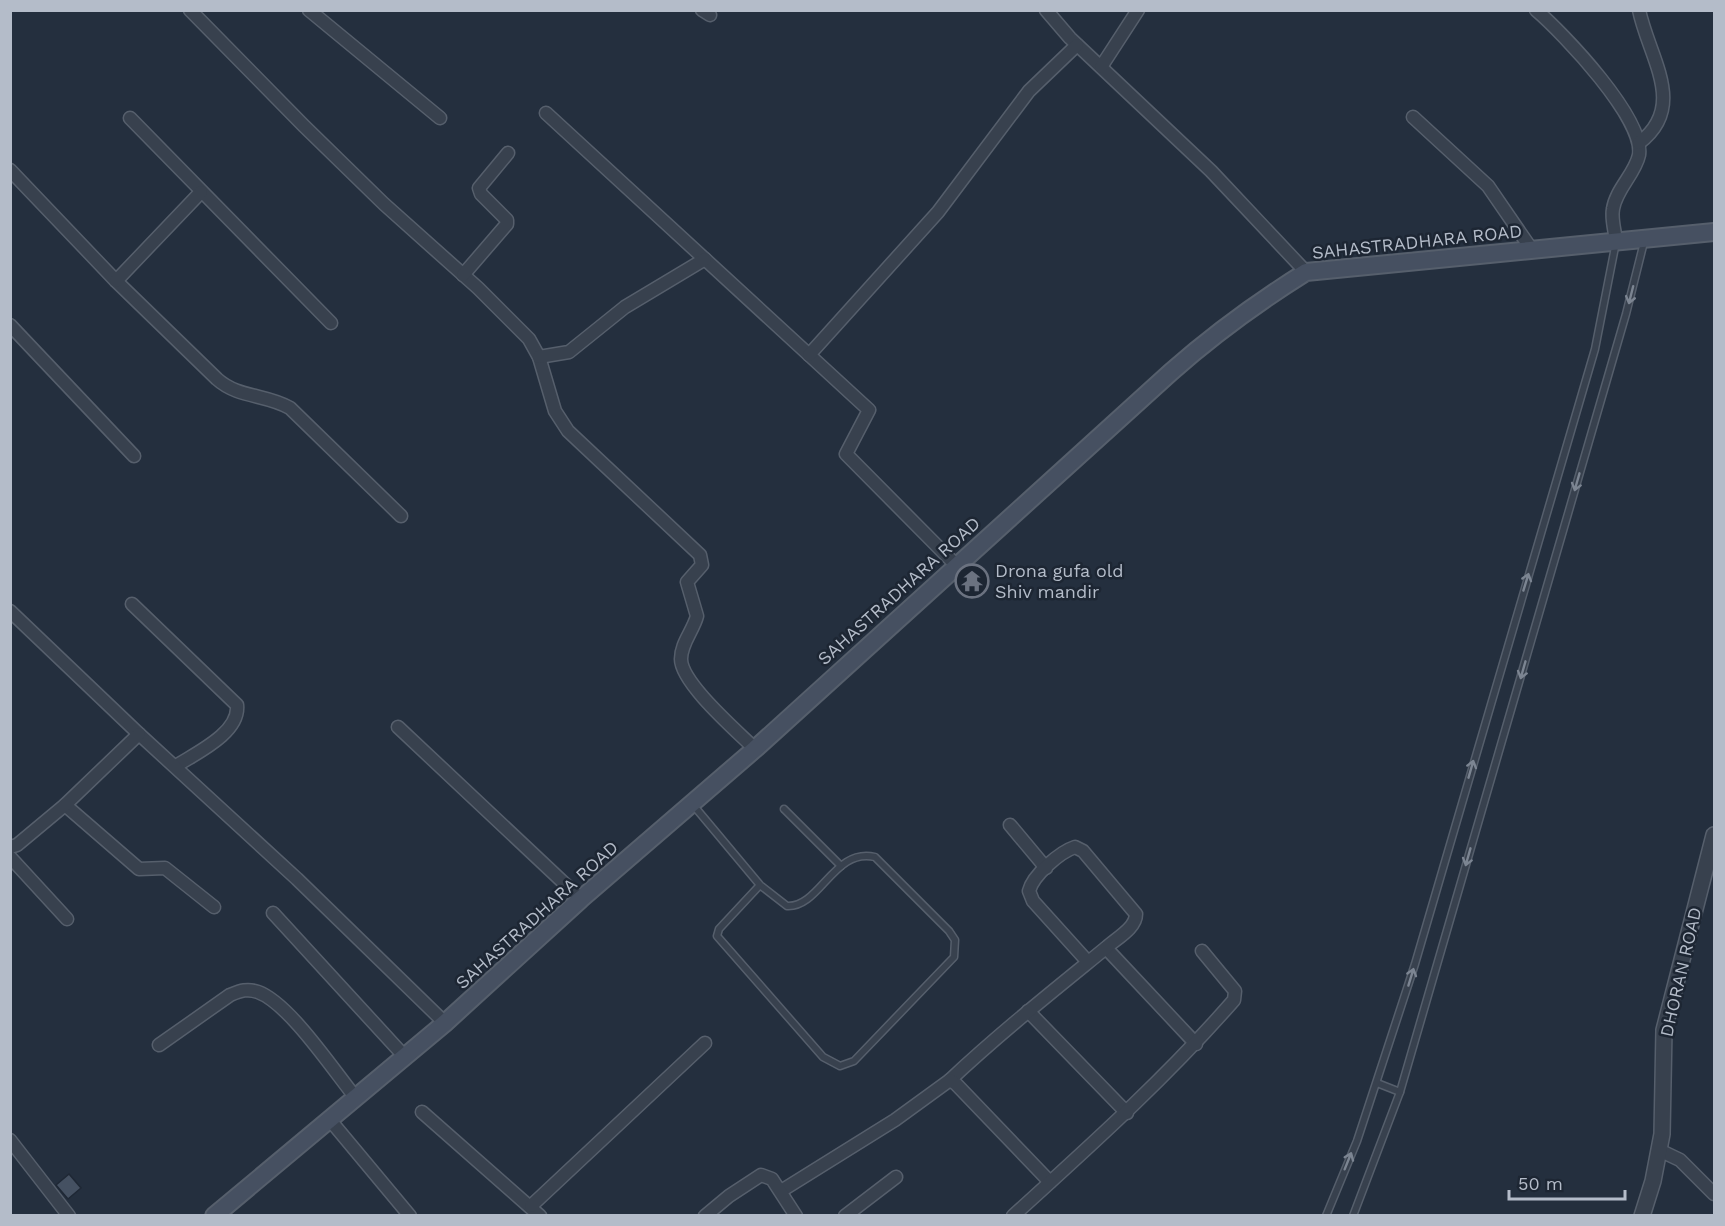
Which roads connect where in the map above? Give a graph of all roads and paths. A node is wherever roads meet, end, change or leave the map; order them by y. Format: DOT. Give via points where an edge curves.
graph roads {
  1 [pos="190,10"];
  2 [pos="309,10"];
  3 [pos="1046,10"];
  4 [pos="1138,10"];
  5 [pos="1536,10"];
  6 [pos="1639,10"];
  7 [pos="1077,45"];
  8 [pos="1101,67"];
  9 [pos="546,113"];
  10 [pos="1413,117"];
  11 [pos="130,118"];
  12 [pos="440,118"];
  13 [pos="1639,143"];
  14 [pos="508,153"];
  15 [pos="10,170"];
  16 [pos="201,192"];
  17 [pos="1714,232"];
  18 [pos="1645,238"];
  19 [pos="1616,241"];
  20 [pos="1532,250"];
  21 [pos="705,259"];
  22 [pos="1306,272"];
  23 [pos="463,275"];
  24 [pos="116,281"];
  25 [pos="331,323"];
  26 [pos="10,325"];
  27 [pos="808,354"];
  28 [pos="538,357"];
  29 [pos="134,456"];
  30 [pos="401,516"];
  31 [pos="957,566"];
  32 [pos="132,604"];
  33 [pos="10,611"];
  34 [pos="398,727"];
  35 [pos="139,734"];
  36 [pos="754,748"];
  37 [pos="176,766"];
  38 [pos="692,804"];
  39 [pos="66,805"];
  40 [pos="784,809"];
  41 [pos="1010,825"];
  42 [pos="1714,835"];
  43 [pos="10,846"];
  44 [pos="10,857"];
  45 [pos="841,866"];
  46 [pos="1046,868"];
  47 [pos="760,885"];
  48 [pos="581,899"];
  49 [pos="214,908"];
  50 [pos="273,913"];
  51 [pos="67,919"];
  52 [pos="1106,948"];
  53 [pos="1202,951"];
  54 [pos="1088,962"];
  55 [pos="1028,1011"];
  56 [pos="445,1023"];
  57 [pos="705,1043"];
  58 [pos="1196,1044"];
  59 [pos="159,1045"];
  60 [pos="405,1057"];
  61 [pos="950,1080"];
  62 [pos="1377,1083"];
  63 [pos="1400,1092"];
  64 [pos="356,1098"];
  65 [pos="422,1112"];
  66 [pos="1127,1113"];
  67 [pos="330,1120"];
  68 [pos="10,1140"];
  69 [pos="1659,1150"];
  70 [pos="896,1177"];
  71 [pos="1050,1182"];
  72 [pos="1712,1186"];
  73 [pos="780,1191"];
  74 [pos="531,1206"];
  75 [pos="69,1215"];
  76 [pos="214,1215"];
  77 [pos="410,1215"];
  78 [pos="540,1215"];
  79 [pos="705,1215"];
  80 [pos="796,1215"];
  81 [pos="845,1215"];
  82 [pos="1013,1215"];
  83 [pos="1326,1215"];
  84 [pos="1353,1215"];
  85 [pos="1642,1215"];
  1 -- 23 [label="street" via="384,204"];
  2 -- 12 [label="street"];
  3 -- 7 [label="street"];
  4 -- 8 [label="street"];
  5 -- 13 [label="street" via="1578,51 1606,86"];
  6 -- 13 [label="street" via="1664,99 1659,120"];
  7 -- 8 [label="street"];
  7 -- 27 [label="street" via="1029,91 939,212"];
  8 -- 22 [label="street" via="1211,171"];
  9 -- 21 [label="street"];
  10 -- 20 [label="street" via="1488,186"];
  11 -- 16 [label="street"];
  13 -- 19 [label="street" via="1638,158 1613,208"];
  14 -- 23 [label="street" via="479,188 507,224"];
  15 -- 24 [label="street"];
  16 -- 24 [label="street"];
  16 -- 25 [label="street"];
  17 -- 18 [label="main road, SAHASTRADHARA ROAD"];
  18 -- 19 [label="main road, SAHASTRADHARA ROAD"];
  18 -- 63 [label="lane, one-way"];
  19 -- 20 [label="main road, SAHASTRADHARA ROAD"];
  62 -- 19 [label="lane, one-way" via="1595,349"];
  20 -- 22 [label="main road, SAHASTRADHARA ROAD"];
  21 -- 27 [label="street"];
  21 -- 28 [label="street" via="626,307 569,352"];
  22 -- 31 [label="main road, SAHASTRADHARA ROAD" via="1215,333"];
  23 -- 28 [label="street" via="529,339"];
  24 -- 30 [label="street" via="225,387 276,400 298,414"];
  26 -- 29 [label="street"];
  27 -- 31 [label="street" via="868,410 846,454"];
  28 -- 36 [label="street" via="555,411 568,431 702,559 687,582 697,616 683,647 681,665 686,678"];
  31 -- 36 [label="main road, SAHASTRADHARA ROAD"];
  32 -- 37 [label="street" via="237,705 235,720 220,736"];
  33 -- 35 [label="street"];
  34 -- 48 [label="street"];
  35 -- 37 [label="street"];
  35 -- 39 [label="street"];
  36 -- 38 [label="main road, SAHASTRADHARA ROAD"];
  37 -- 56 [label="street"];
  38 -- 47 [label="lane"];
  38 -- 48 [label="main road, SAHASTRADHARA ROAD"];
  39 -- 43 [label="street" via="17,845"];
  39 -- 49 [label="street" via="139,869 165,868"];
  40 -- 45 [label="lane"];
  41 -- 46 [label="street"];
  42 -- 69 [label="street, DHORAN ROAD" via="1664,1030 1665,1109"];
  44 -- 51 [label="street"];
  45 -- 47 [label="lane" via="796,906 781,903"];
  45 -- 47 [label="lane" via="857,856 879,860 949,931 956,948 951,962 902,1008 861,1055 846,1065 827,1061 717,936"];
  46 -- 52 [label="street" via="1071,848 1079,848 1124,897 1136,914 1136,921"];
  46 -- 54 [label="street" via="1032,882 1030,896"];
  48 -- 56 [label="main road, SAHASTRADHARA ROAD"];
  50 -- 60 [label="street"];
  52 -- 54 [label="street"];
  52 -- 58 [label="street"];
  53 -- 58 [label="street" via="1236,997"];
  54 -- 55 [label="street"];
  55 -- 61 [label="street"];
  55 -- 66 [label="street"];
  56 -- 60 [label="main road, SAHASTRADHARA ROAD"];
  57 -- 74 [label="street"];
  58 -- 66 [label="street"];
  59 -- 64 [label="street" via="230,995 241,990 260,992 288,1014"];
  60 -- 64 [label="main road, SAHASTRADHARA ROAD"];
  61 -- 71 [label="street"];
  61 -- 73 [label="street" via="885,1127"];
  62 -- 63 [label="lane"];
  83 -- 62 [label="lane, one-way"];
  63 -- 84 [label="lane"];
  64 -- 67 [label="main road, SAHASTRADHARA ROAD"];
  65 -- 74 [label="street"];
  66 -- 71 [label="street"];
  67 -- 76 [label="main road, SAHASTRADHARA ROAD"];
  67 -- 77 [label="street"];
  68 -- 75 [label="street"];
  69 -- 72 [label="street" via="1680,1160"];
  69 -- 85 [label="street, DHORAN ROAD"];
  70 -- 81 [label="street"];
  71 -- 82 [label="street"];
  73 -- 79 [label="street" via="772,1179 761,1175"];
  73 -- 80 [label="street"];
  74 -- 78 [label="street"];
}
